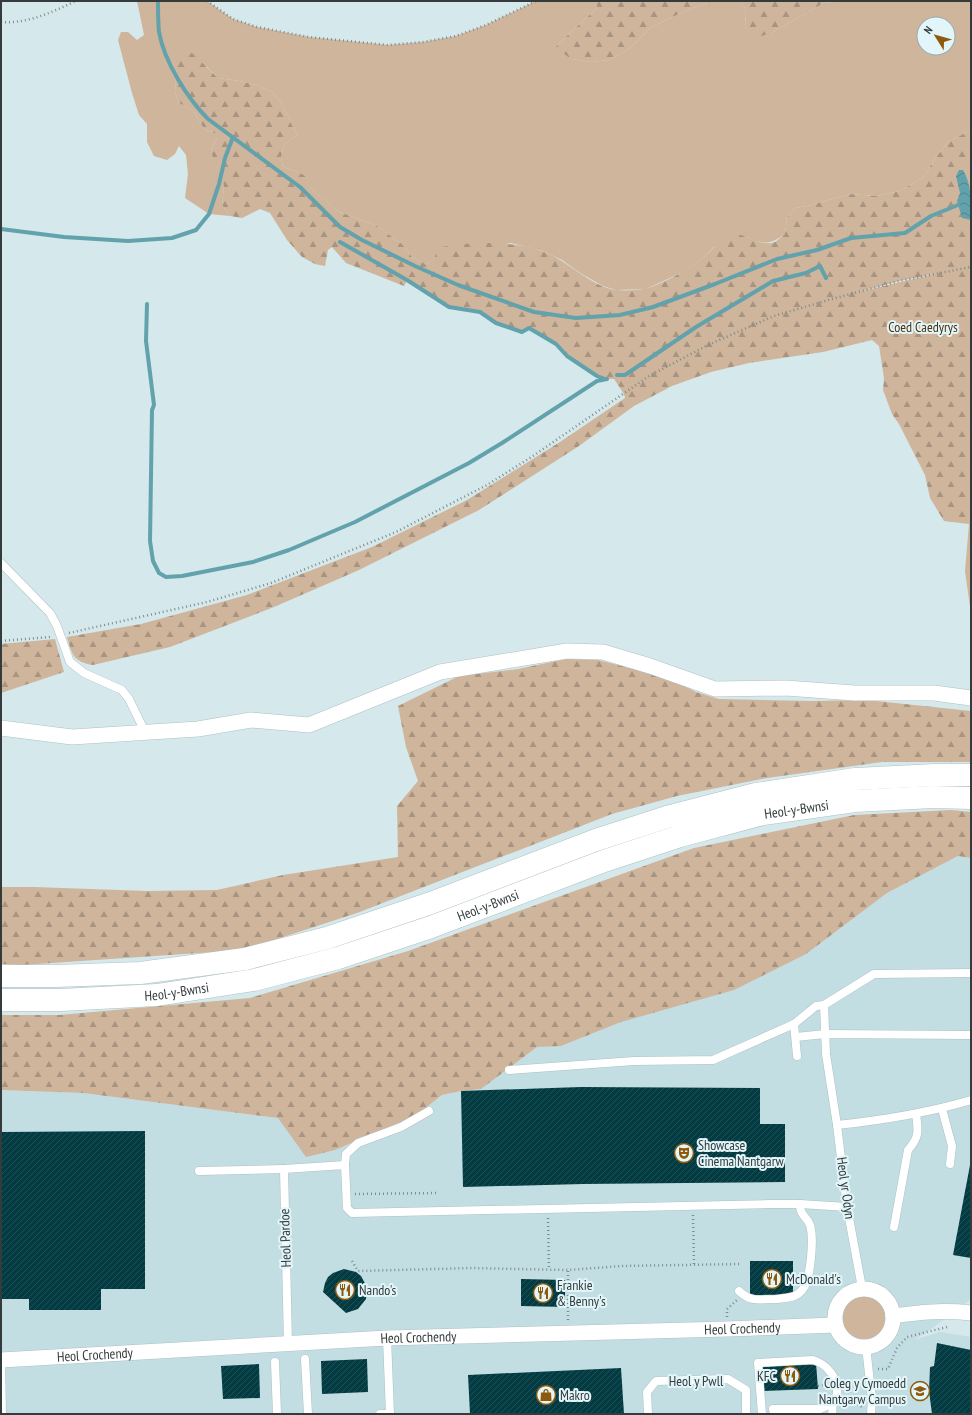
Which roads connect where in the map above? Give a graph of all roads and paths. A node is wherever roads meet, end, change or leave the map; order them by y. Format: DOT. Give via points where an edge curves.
graph roads {
  1 [pos="76,1"];
  2 [pos="208,1"];
  3 [pos="536,1"];
  4 [pos="1,22"];
  5 [pos="971,268"];
  6 [pos="1,563"];
  7 [pos="60,635"];
  8 [pos="1,641"];
  9 [pos="971,698"];
  10 [pos="1,728"];
  11 [pos="145,732"];
  12 [pos="971,775"];
  13 [pos="971,798"];
  14 [pos="971,973"];
  15 [pos="1,976"];
  16 [pos="1,1000"];
  17 [pos="824,1006"];
  18 [pos="794,1024"];
  19 [pos="825,1034"];
  20 [pos="971,1035"];
  21 [pos="796,1036"];
  22 [pos="797,1056"];
  23 [pos="509,1070"];
  24 [pos="971,1100"];
  25 [pos="942,1109"];
  26 [pos="429,1111"];
  27 [pos="916,1114"];
  28 [pos="837,1125"];
  29 [pos="950,1164"];
  30 [pos="345,1165"];
  31 [pos="284,1169"];
  32 [pos="199,1171"];
  33 [pos="439,1193"];
  34 [pos="346,1194"];
  35 [pos="800,1204"];
  36 [pos="693,1206"];
  37 [pos="847,1207"];
  38 [pos="548,1209"];
  39 [pos="894,1227"];
  40 [pos="352,1261"];
  41 [pos="694,1264"];
  42 [pos="741,1264"];
  43 [pos="549,1270"];
  44 [pos="568,1270"];
  45 [pos="862,1288"];
  46 [pos="741,1293"];
  47 [pos="971,1313"];
  48 [pos="894,1316"];
  49 [pos="835,1325"];
  50 [pos="948,1326"];
  51 [pos="727,1329"];
  52 [pos="568,1333"];
  53 [pos="387,1338"];
  54 [pos="288,1344"];
  55 [pos="866,1347"];
  56 [pos="305,1359"];
  57 [pos="1,1361"];
  58 [pos="275,1362"];
  59 [pos="868,1369"];
  60 [pos="836,1383"];
  61 [pos="832,1403"];
  62 [pos="799,1412"];
  63 [pos="871,1413"];
  64 [pos="2,1414"];
  65 [pos="277,1414"];
  66 [pos="308,1414"];
  67 [pos="380,1414"];
  68 [pos="390,1414"];
  69 [pos="648,1414"];
  70 [pos="746,1414"];
  71 [pos="762,1414"];
  72 [pos="774,1414"];
  73 [pos="832,1414"];
  1 -- 4 [label="path" via="32,19"];
  2 -- 3 [label="path" via="233,19 257,27 309,37 388,45 456,36"];
  5 -- 7 [label="path" via="899,281 824,301 774,316 708,345 649,376 533,456 487,484 396,532 278,580 207,602"];
  6 -- 7 [label="lane" via="50,613"];
  7 -- 8 [label="path"];
  7 -- 11 [label="lane" via="70,662 84,673 122,690"];
  9 -- 11 [label="street" via="934,692 854,693 786,688 715,689 603,652 567,651 440,672 309,725 251,720 198,729"];
  10 -- 11 [label="street" via="72,737"];
  12 -- 15 [label="highway, Heol-y-Bwnsi" via="855,779 756,794 617,833 431,903 326,938 245,959 140,973"];
  13 -- 16 [label="highway, Heol-y-Bwnsi" via="855,801 763,814 680,836 604,861 431,927 338,958 254,980 157,995"];
  14 -- 17 [label="lane" via="874,974"];
  17 -- 18 [label="lane" via="816,1006"];
  17 -- 19 [label="lane, Heol yr Odyn"];
  18 -- 21 [label="lane"];
  18 -- 23 [label="lane" via="713,1060 634,1061"];
  19 -- 20 [label="lane"];
  19 -- 21 [label="lane"];
  19 -- 28 [label="lane, Heol yr Odyn"];
  21 -- 22 [label="lane"];
  24 -- 25 [label="lane"];
  25 -- 27 [label="lane"];
  25 -- 29 [label="lane" via="952,1146"];
  26 -- 30 [label="lane" via="401,1127 358,1143 346,1154"];
  27 -- 28 [label="lane"];
  27 -- 39 [label="lane" via="918,1129 915,1142 908,1150"];
  28 -- 37 [label="lane, Heol yr Odyn"];
  30 -- 31 [label="lane"];
  30 -- 34 [label="lane"];
  31 -- 32 [label="lane"];
  31 -- 54 [label="lane, Heol Pardoe"];
  33 -- 34 [label="path"];
  34 -- 38 [label="lane" via="346,1208 352,1213"];
  35 -- 36 [label="lane"];
  35 -- 37 [label="lane"];
  35 -- 46 [label="lane" via="800,1212 810,1225 812,1250 808,1277 803,1289 792,1298 749,1300"];
  36 -- 38 [label="lane"];
  36 -- 41 [label="path"];
  37 -- 45 [label="lane, Heol yr Odyn"];
  38 -- 43 [label="path"];
  40 -- 43 [label="path" via="358,1271 472,1268"];
  41 -- 42 [label="path"];
  41 -- 44 [label="path"];
  43 -- 44 [label="path"];
  44 -- 52 [label="path"];
  45 -- 48 [label="street" via="880,1293 887,1299"];
  45 -- 49 [label="street" via="852,1291 838,1305"];
  46 -- 51 [label="path" via="727,1308"];
  47 -- 48 [label="street" via="921,1312"];
  48 -- 55 [label="street" via="889,1334 883,1341"];
  49 -- 51 [label="street, Heol Crochendy"];
  49 -- 55 [label="street" via="846,1342"];
  50 -- 59 [label="path" via="907,1336 897,1348 888,1369"];
  51 -- 52 [label="street, Heol Crochendy"];
  52 -- 53 [label="street, Heol Crochendy"];
  53 -- 54 [label="street, Heol Crochendy"];
  53 -- 68 [label="lane"];
  54 -- 57 [label="street, Heol Crochendy"];
  55 -- 59 [label="lane"];
  56 -- 66 [label="lane"];
  57 -- 64 [label="lane"];
  58 -- 65 [label="lane"];
  59 -- 63 [label="lane"];
  60 -- 61 [label="lane" via="837,1394"];
  60 -- 63 [label="path" via="846,1380 851,1400"];
  60 -- 71 [label="lane" via="830,1370 813,1360 758,1364"];
  61 -- 62 [label="lane" via="820,1409"];
  61 -- 73 [label="lane"];
  62 -- 72 [label="lane" via="773,1409"];
  67 -- 68 [label="lane"];
  69 -- 70 [label="lane, Heol y Pwll" via="647,1392 656,1381 728,1379 746,1390"];
}
